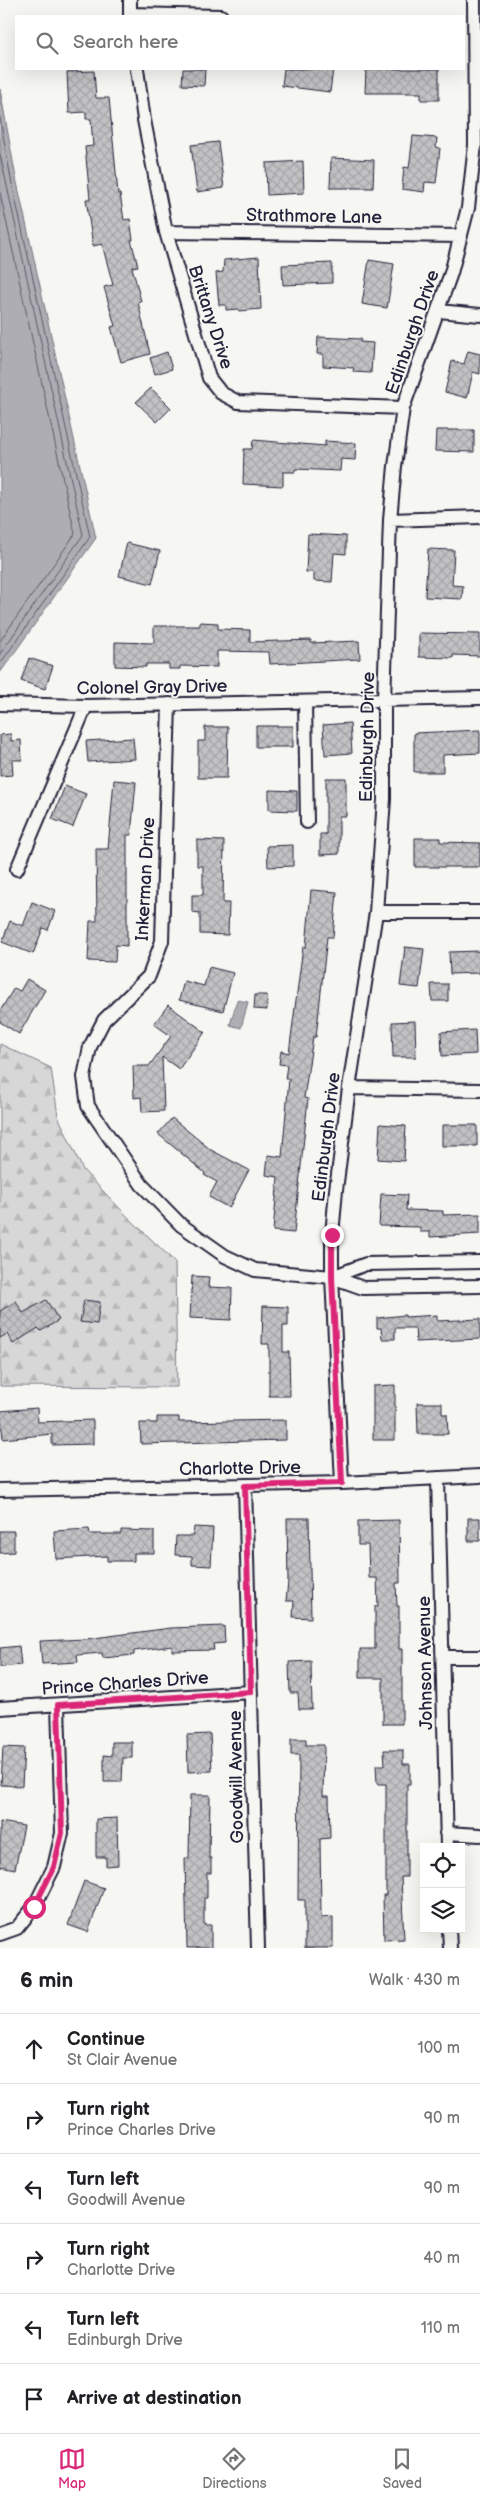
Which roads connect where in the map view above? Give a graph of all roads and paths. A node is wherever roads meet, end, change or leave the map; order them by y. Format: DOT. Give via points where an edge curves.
graph roads {
  1 [pos="130,0"];
  2 [pos="474,0"];
  3 [pos="130,15"];
  4 [pos="468,22"];
  5 [pos="137,70"];
  6 [pos="478,145"];
  7 [pos="166,232"];
  8 [pos="461,236"];
  9 [pos="439,311"];
  10 [pos="480,315"];
  11 [pos="403,408"];
  12 [pos="480,518"];
  13 [pos="390,520"];
  14 [pos="480,698"];
  15 [pos="384,700"];
  16 [pos="305,702"];
  17 [pos="0,704"];
  18 [pos="169,704"];
  19 [pos="86,706"];
  20 [pos="307,822"];
  21 [pos="17,869"];
  22 [pos="376,912"];
  23 [pos="480,912"];
  24 [pos="349,1088"];
  25 [pos="480,1090"];
  26 [pos="480,1262"];
  27 [pos="332,1277"];
  28 [pos="480,1286"];
  29 [pos="480,1476"];
  30 [pos="438,1478"];
  31 [pos="342,1483"];
  32 [pos="245,1486"];
  33 [pos="0,1490"];
  34 [pos="480,1657"];
  35 [pos="443,1658"];
  36 [pos="251,1692"];
  37 [pos="58,1705"];
  38 [pos="0,1708"];
  39 [pos="446,1832"];
  40 [pos="480,1835"];
  41 [pos="446,1843"];
  42 [pos="449,1933"];
  43 [pos="0,1934"];
  44 [pos="258,1948"];
  45 [pos="450,1948"];
  1 -- 3 [label="street"];
  2 -- 4 [label="street, Edinburgh Drive"];
  4 -- 6 [label="street, Edinburgh Drive"];
  5 -- 7 [label="street, Brittany Drive"];
  6 -- 8 [label="street, Edinburgh Drive"];
  7 -- 8 [label="street, Strathmore Lane"];
  7 -- 11 [label="street, Brittany Drive" via="209,378 221,393 238,402"];
  8 -- 9 [label="street, Edinburgh Drive"];
  9 -- 10 [label="street"];
  9 -- 11 [label="street, Edinburgh Drive"];
  11 -- 13 [label="street, Edinburgh Drive"];
  12 -- 13 [label="street"];
  13 -- 15 [label="street, Edinburgh Drive"];
  14 -- 15 [label="street, Colonel Gray Drive"];
  15 -- 16 [label="street, Colonel Gray Drive"];
  15 -- 22 [label="street, Edinburgh Drive" via="384,799"];
  16 -- 18 [label="street, Colonel Gray Drive"];
  16 -- 20 [label="street"];
  17 -- 19 [label="street, Colonel Gray Drive"];
  18 -- 19 [label="street, Colonel Gray Drive"];
  18 -- 27 [label="street, Inkerman Drive" via="162,941 149,976 104,1020 90,1048 84,1077 88,1106 142,1185 181,1225 225,1256 255,1270"];
  19 -- 21 [label="street"];
  22 -- 23 [label="street"];
  22 -- 24 [label="street, Edinburgh Drive"];
  24 -- 25 [label="street"];
  24 -- 27 [label="street, Edinburgh Drive" via="336,1190"];
  26 -- 27 [label="street, Inkerman Drive" via="366,1264"];
  27 -- 28 [label="street, Inkerman Drive" via="363,1288"];
  27 -- 31 [label="street, Edinburgh Drive"];
  29 -- 30 [label="street, Charlotte Drive"];
  30 -- 31 [label="street, Charlotte Drive"];
  30 -- 35 [label="street, Johnson Avenue"];
  31 -- 32 [label="street, Charlotte Drive"];
  32 -- 33 [label="street, Charlotte Drive"];
  32 -- 36 [label="street, Goodwill Avenue"];
  34 -- 35 [label="street"];
  35 -- 39 [label="street, Johnson Avenue"];
  36 -- 37 [label="street, Prince Charles Drive"];
  36 -- 44 [label="street, Goodwill Avenue"];
  37 -- 38 [label="street, Prince Charles Drive"];
  37 -- 43 [label="street" via="62,1833 54,1867 34,1907 17,1928"];
  39 -- 40 [label="street"];
  39 -- 41 [label="street, Johnson Avenue"];
  42 -- 45 [label="street"];
}
